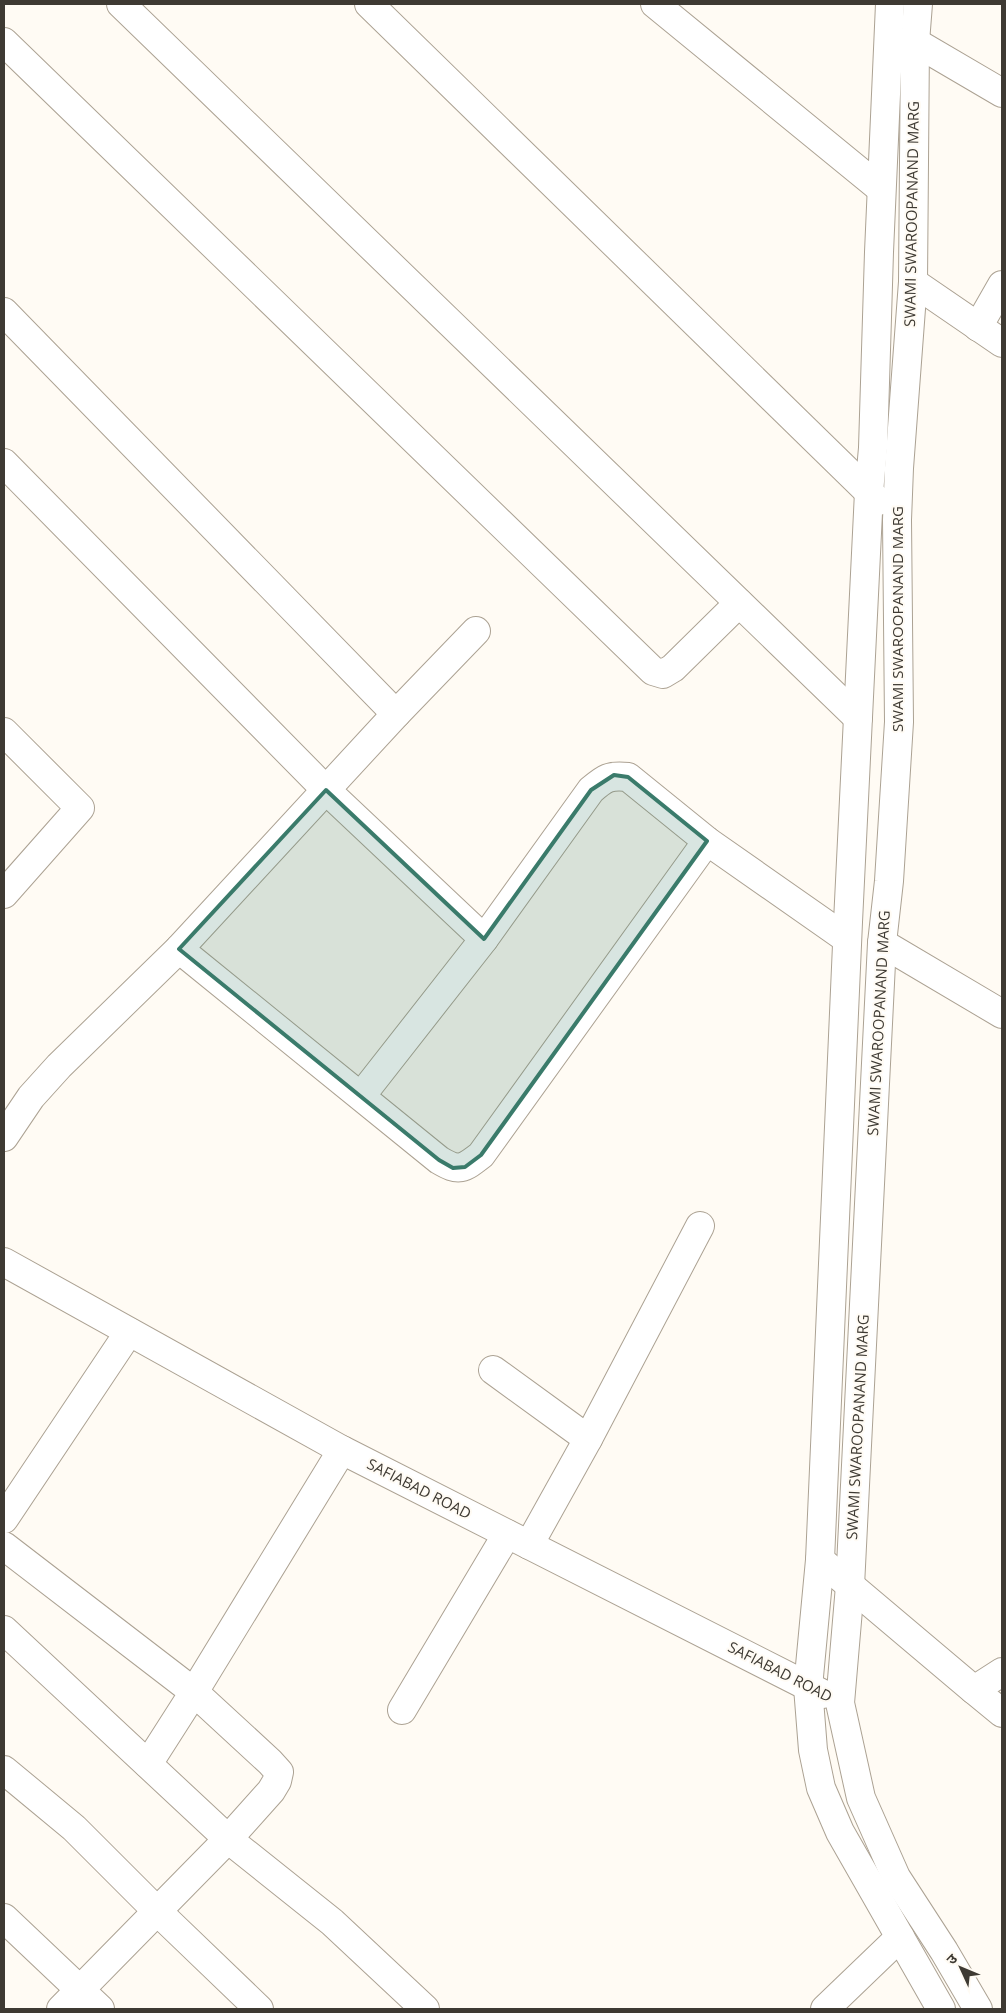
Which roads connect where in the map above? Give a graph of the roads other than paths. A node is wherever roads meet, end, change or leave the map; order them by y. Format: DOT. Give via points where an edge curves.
graph roads {
  1 [pos="121,4"];
  2 [pos="369,4"];
  3 [pos="655,4"];
  4 [pos="890,4"];
  5 [pos="918,4"];
  6 [pos="4,42"];
  7 [pos="915,42"];
  8 [pos="1002,93"];
  9 [pos="881,189"];
  10 [pos="913,282"];
  11 [pos="1002,285"];
  12 [pos="4,312"];
  13 [pos="978,327"];
  14 [pos="1002,343"];
  15 [pos="4,463"];
  16 [pos="869,492"];
  17 [pos="898,520"];
  18 [pos="739,603"];
  19 [pos="476,631"];
  20 [pos="396,714"];
  21 [pos="858,718"];
  22 [pos="4,732"];
  23 [pos="326,790"];
  24 [pos="708,841"];
  25 [pos="4,894"];
  26 [pos="484,939"];
  27 [pos="847,940"];
  28 [pos="882,942"];
  29 [pos="179,948"];
  30 [pos="1002,1014"];
  31 [pos="361,1096"];
  32 [pos="4,1137"];
  33 [pos="700,1226"];
  34 [pos="4,1262"];
  35 [pos="129,1332"];
  36 [pos="493,1370"];
  37 [pos="588,1439"];
  38 [pos="342,1450"];
  39 [pos="6,1511"];
  40 [pos="518,1539"];
  41 [pos="4,1546"];
  42 [pos="820,1560"];
  43 [pos="850,1586"];
  44 [pos="4,1630"];
  45 [pos="1002,1672"];
  46 [pos="808,1687"];
  47 [pos="974,1690"];
  48 [pos="194,1692"];
  49 [pos="840,1703"];
  50 [pos="402,1710"];
  51 [pos="1002,1713"];
  52 [pos="148,1764"];
  53 [pos="4,1770"];
  54 [pos="228,1838"];
  55 [pos="157,1911"];
  56 [pos="4,1918"];
  57 [pos="900,1937"];
  58 [pos="80,1990"];
  59 [pos="60,2009"];
  60 [pos="100,2009"];
  61 [pos="259,2009"];
  62 [pos="425,2009"];
  63 [pos="826,2009"];
  64 [pos="941,2009"];
  65 [pos="978,2009"];
  1 -- 18 [label="street"];
  2 -- 16 [label="street"];
  3 -- 9 [label="street"];
  4 -- 9 [label="street, SWAMI SWAROOPANAND MARG"];
  5 -- 7 [label="street, SWAMI SWAROOPANAND MARG"];
  6 -- 18 [label="street" via="653,671 664,674 673,668"];
  7 -- 8 [label="street"];
  7 -- 10 [label="street, SWAMI SWAROOPANAND MARG"];
  9 -- 16 [label="street, SWAMI SWAROOPANAND MARG"];
  10 -- 13 [label="street"];
  10 -- 17 [label="street, SWAMI SWAROOPANAND MARG"];
  11 -- 13 [label="street"];
  12 -- 20 [label="street"];
  13 -- 14 [label="street"];
  15 -- 23 [label="street"];
  16 -- 17 [label="street"];
  16 -- 21 [label="street, SWAMI SWAROOPANAND MARG"];
  17 -- 28 [label="street, SWAMI SWAROOPANAND MARG" via="899,722"];
  18 -- 21 [label="street"];
  19 -- 20 [label="street"];
  20 -- 23 [label="street"];
  21 -- 27 [label="street, SWAMI SWAROOPANAND MARG"];
  22 -- 25 [label="street" via="80,808"];
  23 -- 26 [label="street"];
  23 -- 29 [label="street"];
  24 -- 26 [label="street" via="628,778 614,775 591,790"];
  24 -- 27 [label="street"];
  24 -- 31 [label="street" via="481,1155 465,1167 453,1168 439,1160"];
  26 -- 31 [label="street"];
  27 -- 42 [label="street, SWAMI SWAROOPANAND MARG"];
  28 -- 30 [label="street"];
  28 -- 43 [label="street, SWAMI SWAROOPANAND MARG"];
  29 -- 31 [label="street"];
  29 -- 32 [label="street" via="31,1097"];
  33 -- 37 [label="street"];
  34 -- 35 [label="street, SAFIABAD ROAD"];
  35 -- 38 [label="street, SAFIABAD ROAD"];
  35 -- 39 [label="street"];
  36 -- 37 [label="street"];
  37 -- 40 [label="street"];
  38 -- 40 [label="street, SAFIABAD ROAD"];
  38 -- 48 [label="street"];
  40 -- 46 [label="street, SAFIABAD ROAD"];
  40 -- 50 [label="street"];
  41 -- 48 [label="street"];
  42 -- 43 [label="street"];
  42 -- 46 [label="street, SWAMI SWAROOPANAND MARG"];
  43 -- 47 [label="street"];
  43 -- 49 [label="street, SWAMI SWAROOPANAND MARG"];
  44 -- 52 [label="street"];
  45 -- 47 [label="street"];
  46 -- 49 [label="street, SAFIABAD ROAD"];
  46 -- 57 [label="street, SWAMI SWAROOPANAND MARG" via="813,1750 821,1788 840,1832"];
  47 -- 51 [label="street"];
  48 -- 52 [label="street"];
  48 -- 54 [label="street" via="279,1772 271,1791"];
  49 -- 65 [label="street, SWAMI SWAROOPANAND MARG" via="861,1798 872,1824 896,1877"];
  52 -- 54 [label="street"];
  53 -- 55 [label="street" via="74,1828"];
  54 -- 55 [label="street"];
  54 -- 62 [label="street" via="332,1922"];
  55 -- 58 [label="street"];
  55 -- 61 [label="street"];
  56 -- 58 [label="street"];
  57 -- 63 [label="street"];
  57 -- 64 [label="street, SWAMI SWAROOPANAND MARG"];
  58 -- 59 [label="street"];
  58 -- 60 [label="street"];
}
